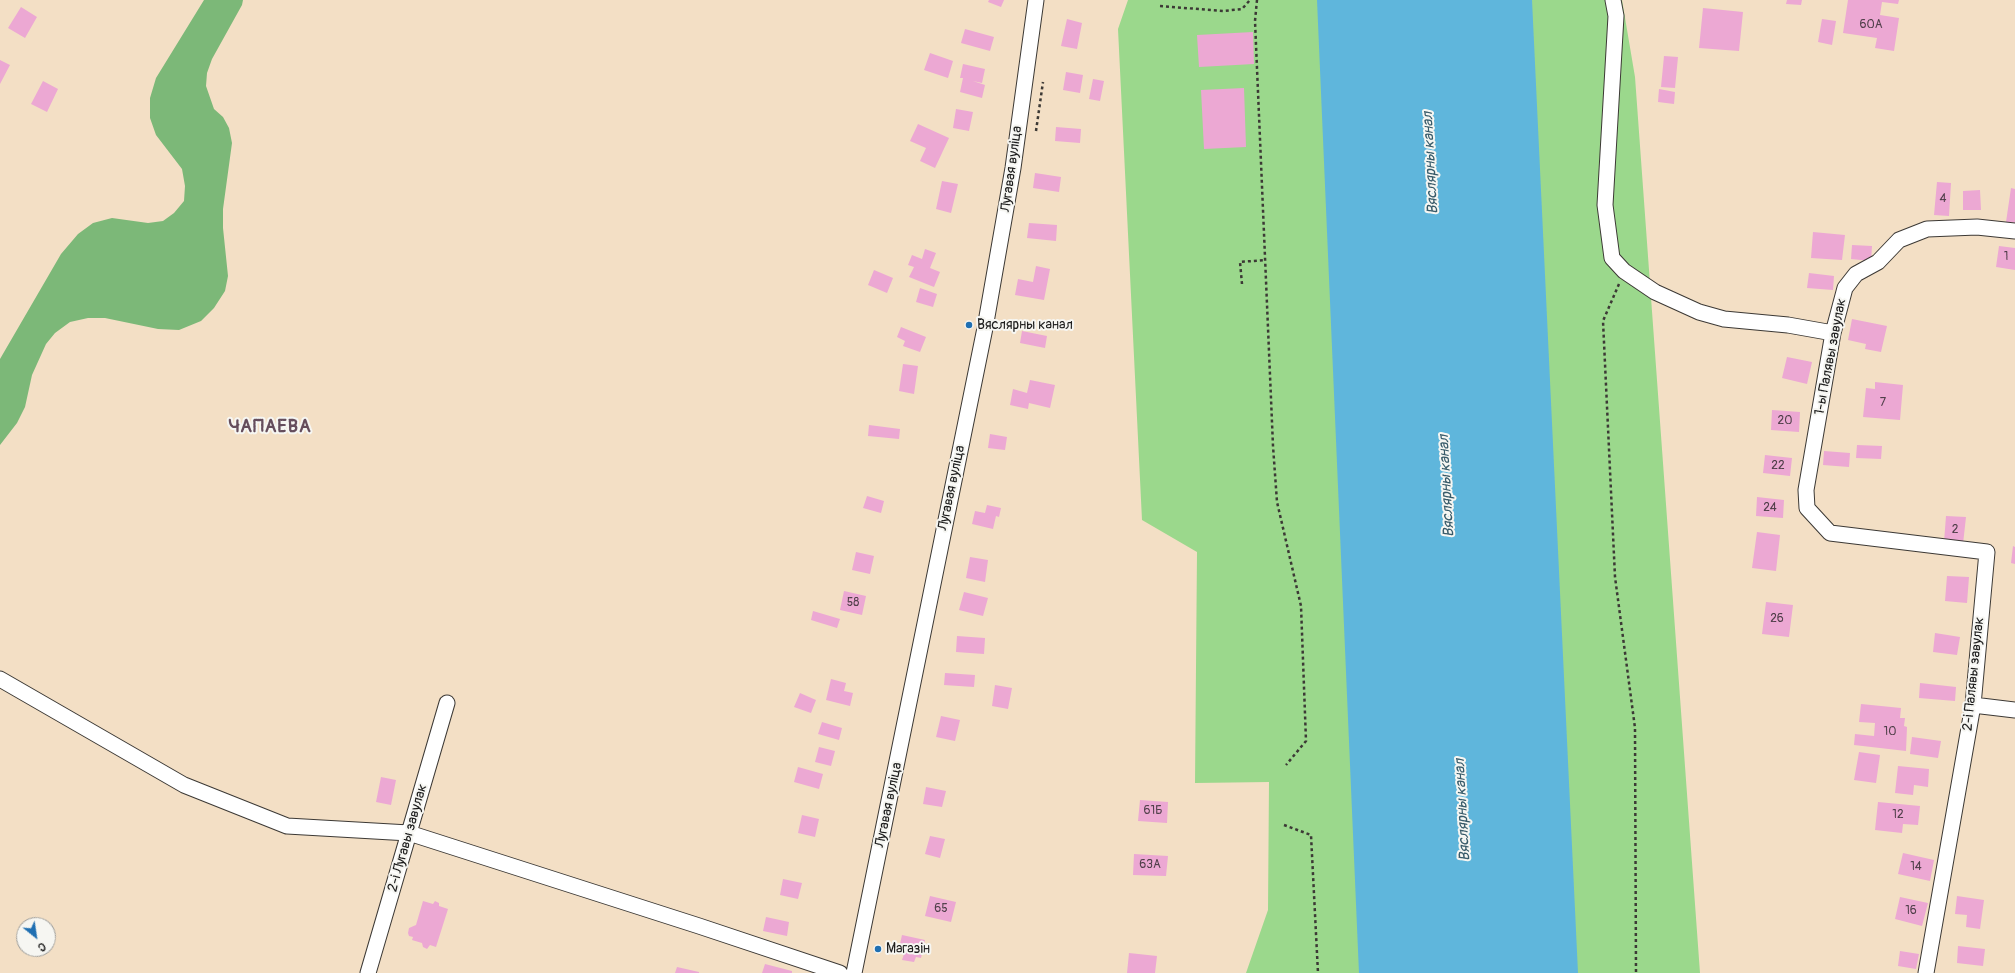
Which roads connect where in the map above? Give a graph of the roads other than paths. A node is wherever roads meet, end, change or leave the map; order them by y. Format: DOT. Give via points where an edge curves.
graph roads {
  1 [pos="1036,0"];
  2 [pos="1613,0"];
  3 [pos="2015,231"];
  4 [pos="1833,333"];
  5 [pos="1814,518"];
  6 [pos="0,678"];
  7 [pos="447,703"];
  8 [pos="1973,705"];
  9 [pos="2015,710"];
  10 [pos="409,833"];
  11 [pos="368,973"];
  12 [pos="840,973"];
  13 [pos="854,973"];
  14 [pos="1926,973"];
  1 -- 13 [label="street, Лугавая вуліца" via="1013,168 985,328"];
  2 -- 4 [label="street" via="1616,16 1604,205 1612,258 1624,271 1655,292 1699,312 1724,319 1788,325"];
  3 -- 4 [label="street, 1-ы Палявы завулак" via="1977,227 1927,229 1899,240 1878,262 1856,274 1845,288"];
  4 -- 5 [label="street, 1-ы Палявы завулак" via="1806,490 1807,508"];
  5 -- 8 [label="street, 2-і Палявы завулак" via="1830,533 1986,552"];
  6 -- 10 [label="street" via="184,785 287,826"];
  7 -- 10 [label="street, 2-і Лугавы завулак"];
  8 -- 9 [label="street"];
  8 -- 14 [label="street, 2-і Палявы завулак"];
  10 -- 11 [label="street, 2-і Лугавы завулак"];
  10 -- 12 [label="street"];
}
